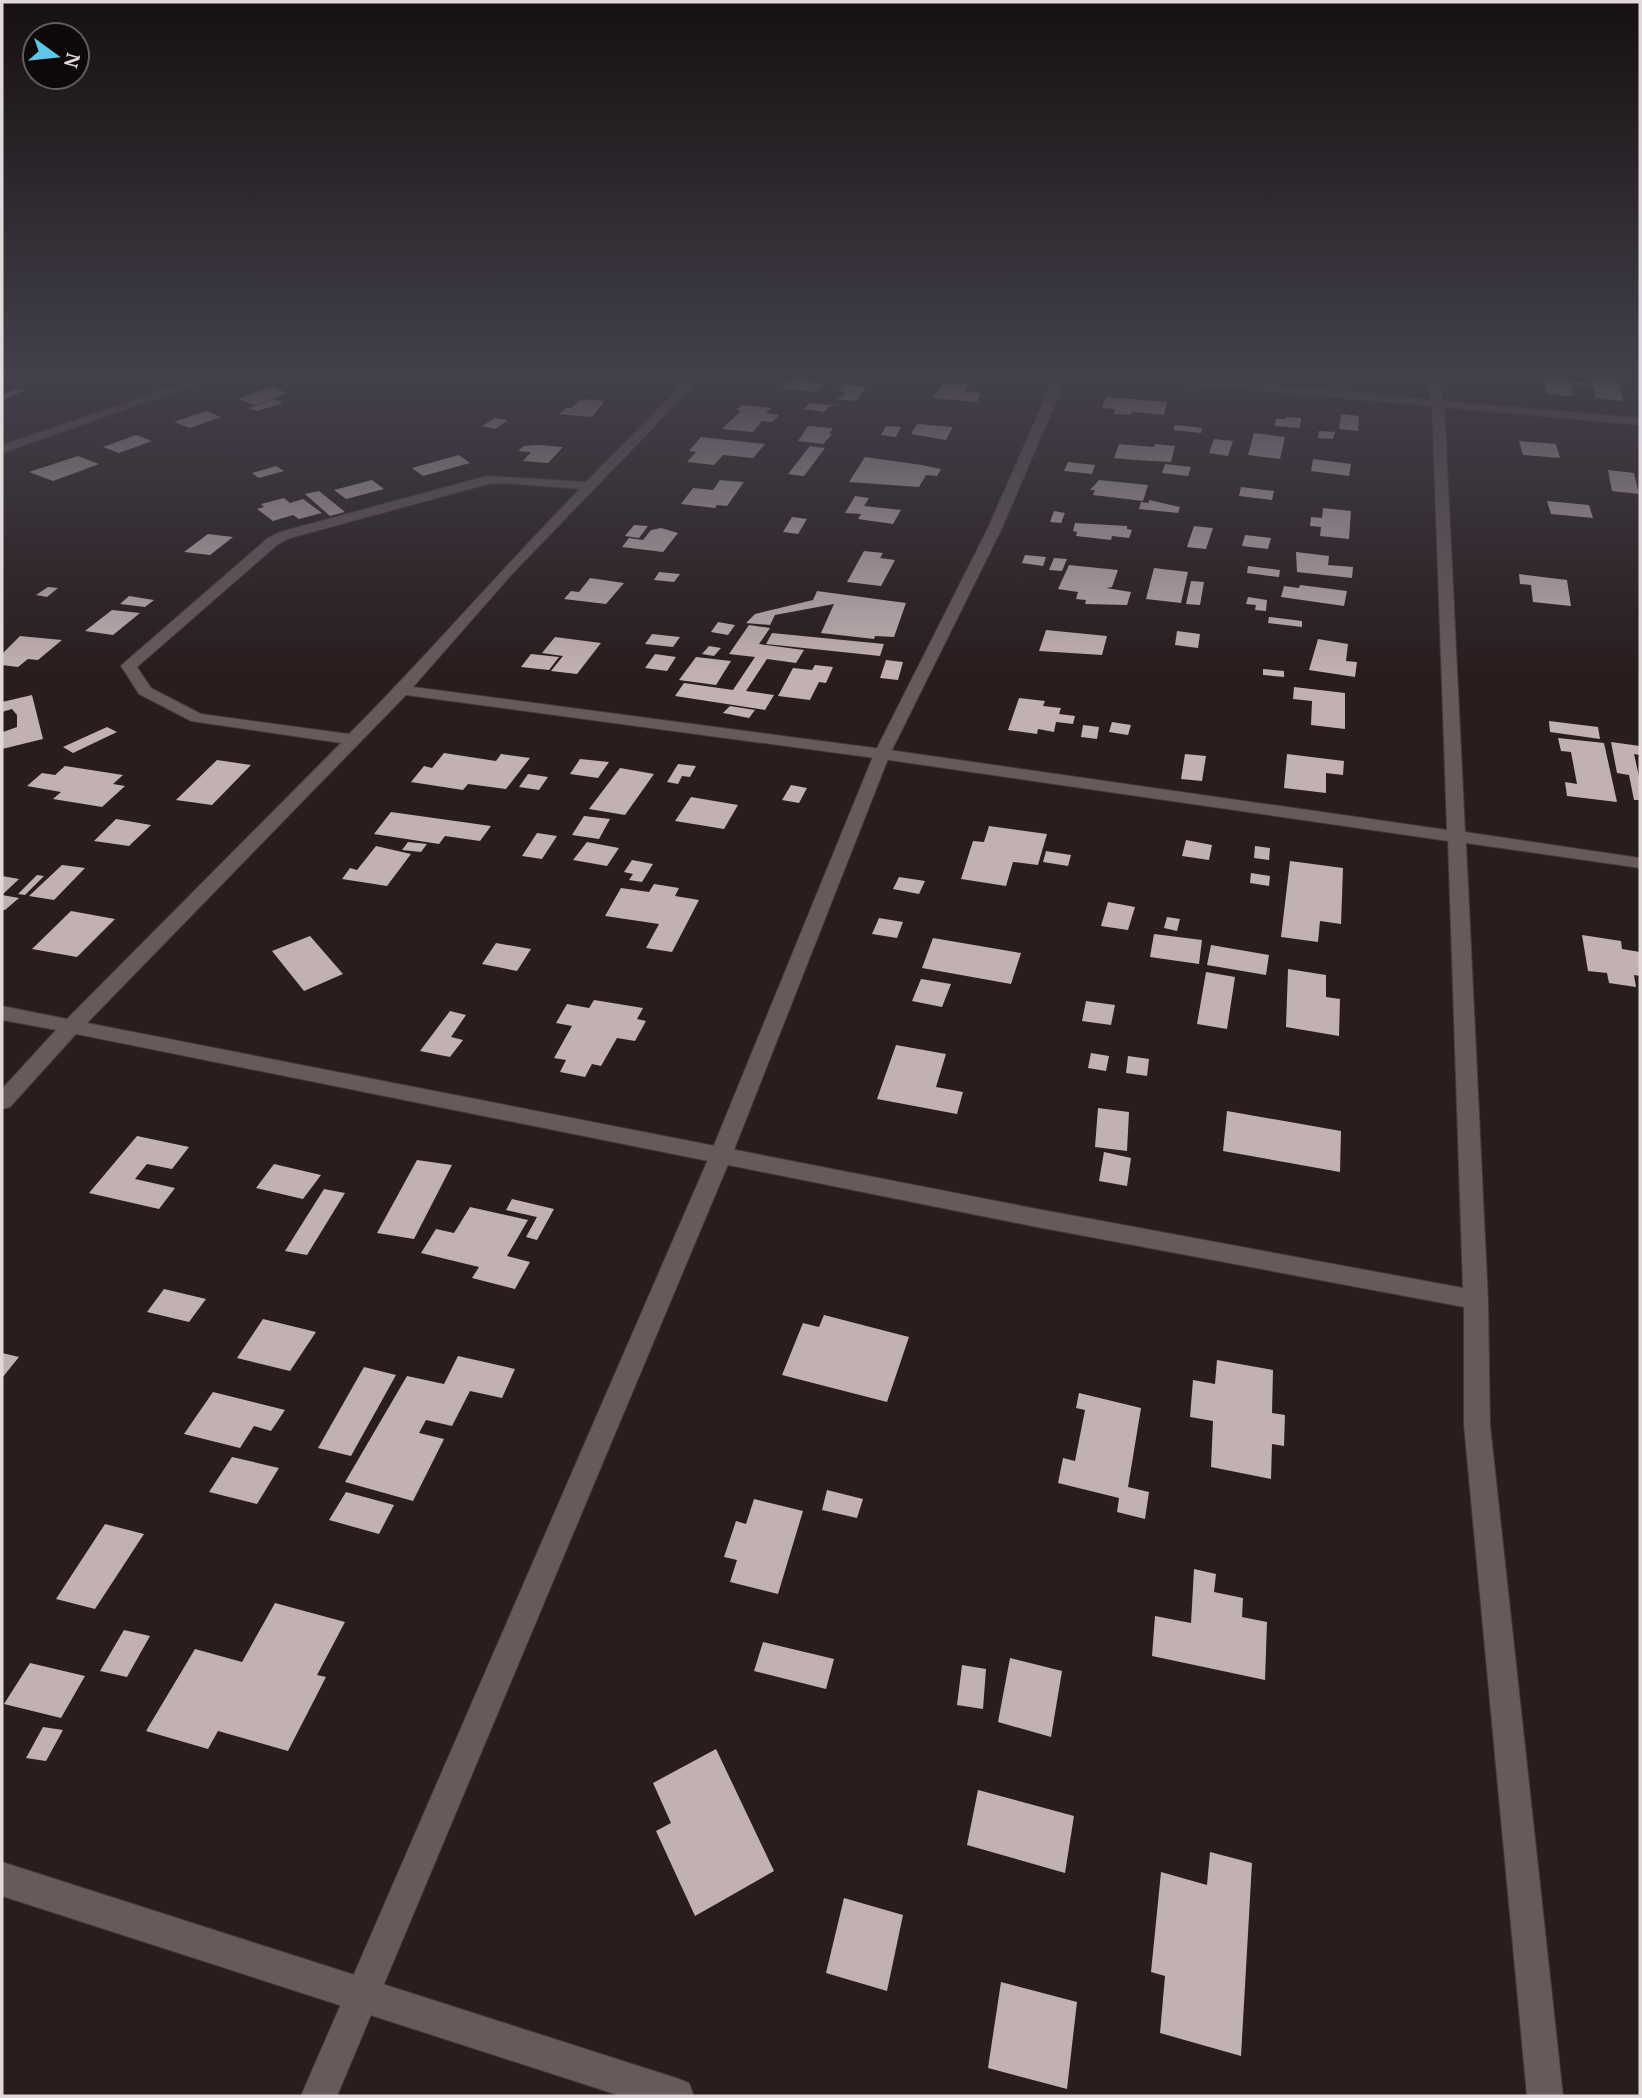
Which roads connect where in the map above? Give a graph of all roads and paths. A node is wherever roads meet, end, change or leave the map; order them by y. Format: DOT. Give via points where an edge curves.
graph roads {
  1 [pos="597,476"];
  2 [pos="1018,476"];
  3 [pos="1441,476"];
  4 [pos="587,486"];
  5 [pos="402,690"];
  6 [pos="354,740"];
  7 [pos="883,754"];
  8 [pos="1457,835"];
  9 [pos="1640,863"];
  10 [pos="2,1013"];
  11 [pos="72,1026"];
  12 [pos="2,1102"];
  13 [pos="720,1155"];
  14 [pos="1476,1300"];
  15 [pos="2,1880"];
  16 [pos="363,1995"];
  17 [pos="319,2096"];
  18 [pos="676,2096"];
  19 [pos="1545,2096"];
  1 -- 4 [label="street"];
  2 -- 7 [label="street"];
  3 -- 8 [label="street"];
  4 -- 5 [label="street"];
  4 -- 6 [label="street" via="487,480 285,535 129,666 145,691 198,718"];
  5 -- 6 [label="street"];
  5 -- 7 [label="street"];
  6 -- 11 [label="street"];
  7 -- 8 [label="street"];
  7 -- 13 [label="street"];
  8 -- 9 [label="street"];
  8 -- 14 [label="street"];
  10 -- 11 [label="street"];
  11 -- 12 [label="street"];
  11 -- 13 [label="street"];
  13 -- 14 [label="street"];
  13 -- 16 [label="street"];
  14 -- 19 [label="street" via="1477,1425"];
  15 -- 16 [label="street"];
  16 -- 17 [label="street"];
  16 -- 18 [label="street"];
}
